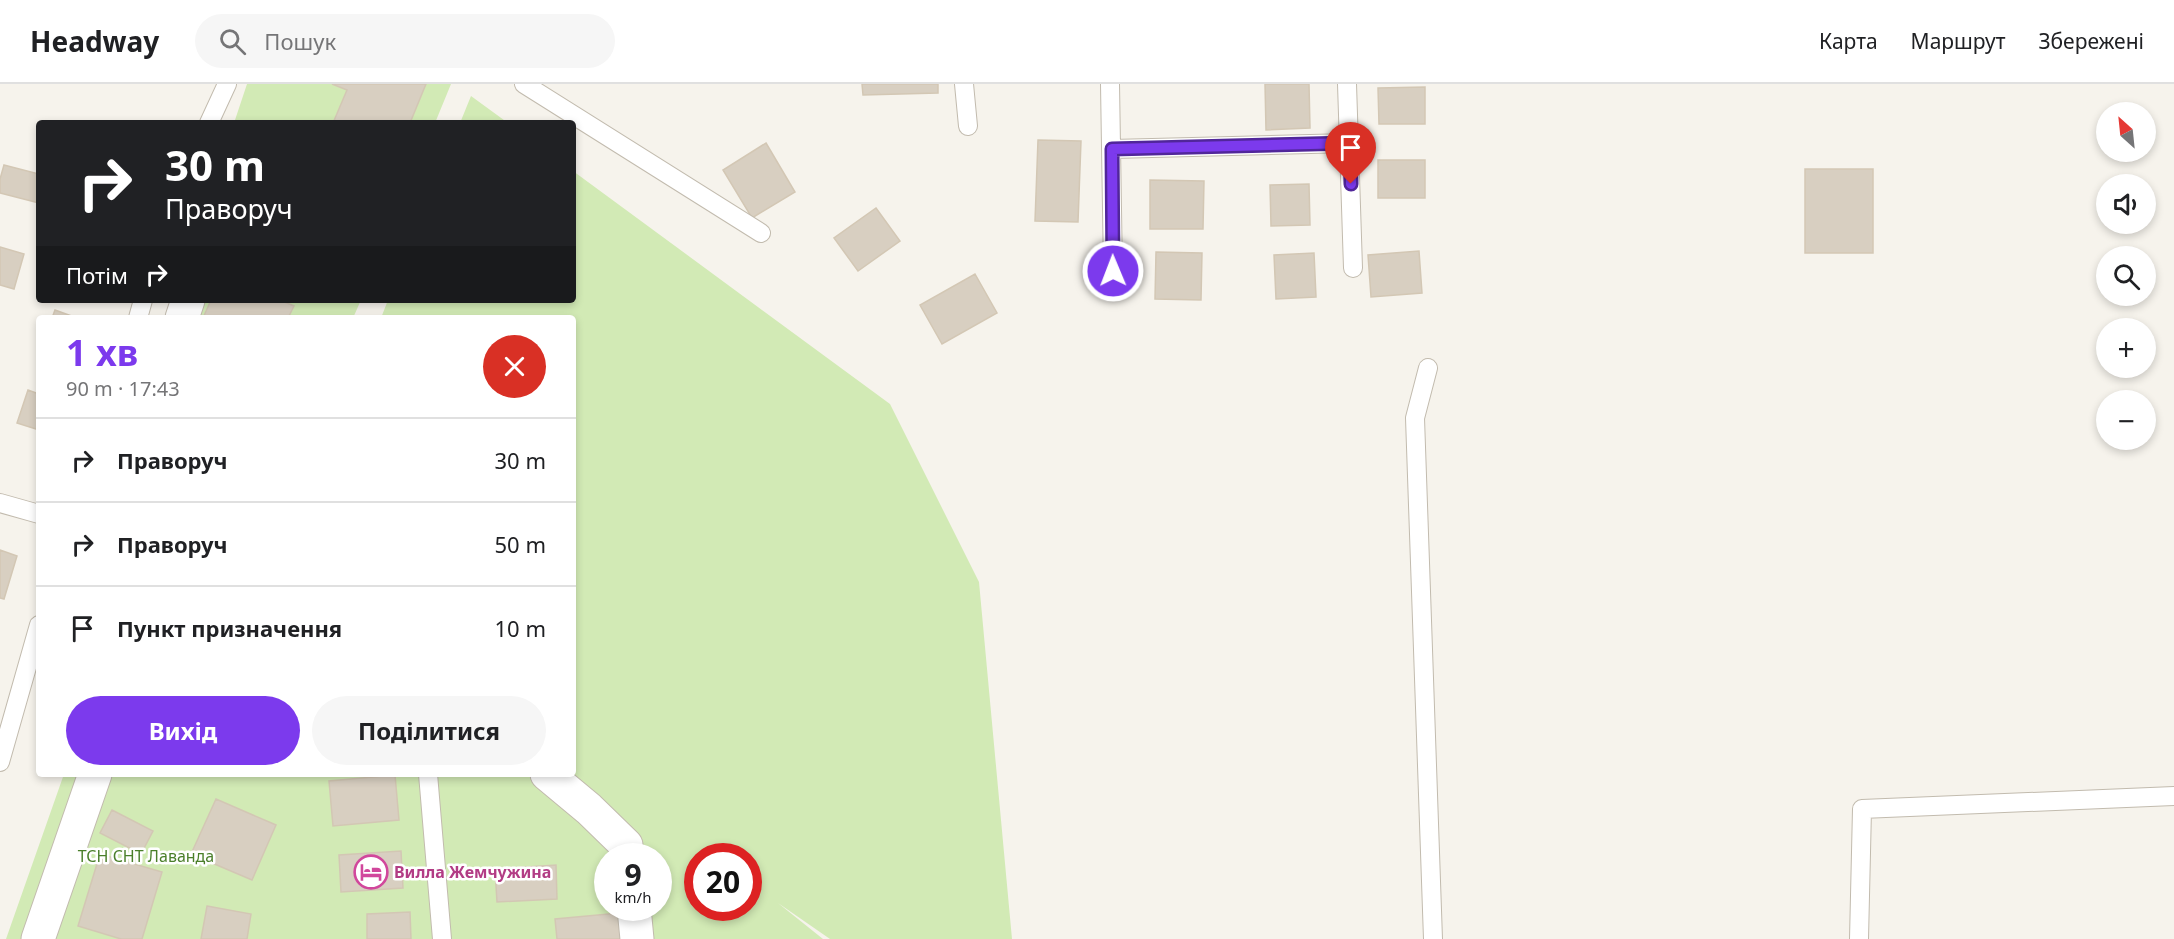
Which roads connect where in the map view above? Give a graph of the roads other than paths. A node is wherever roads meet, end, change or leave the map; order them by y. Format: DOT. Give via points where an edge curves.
graph roads {
  1 [pos="227,84"];
  2 [pos="524,84"];
  3 [pos="964,84"];
  4 [pos="1110,84"];
  5 [pos="1347,84"];
  6 [pos="210,120"];
  7 [pos="968,126"];
  8 [pos="1350,143"];
  9 [pos="1112,149"];
  10 [pos="761,233"];
  11 [pos="1353,268"];
  12 [pos="1113,271"];
  13 [pos="1428,368"];
  14 [pos="0,503"];
  15 [pos="36,513"];
  16 [pos="36,636"];
  17 [pos="0,762"];
  18 [pos="94,777"];
  19 [pos="428,777"];
  20 [pos="551,777"];
  21 [pos="2174,796"];
  22 [pos="624,843"];
  23 [pos="635,921"];
  24 [pos="38,939"];
  25 [pos="442,939"];
  26 [pos="637,939"];
  27 [pos="1433,939"];
  28 [pos="1859,939"];
  1 -- 6 [label="lane"];
  2 -- 10 [label="lane"];
  3 -- 7 [label="lane"];
  4 -- 9 [label="lane"];
  5 -- 8 [label="lane"];
  8 -- 9 [label="lane"];
  8 -- 11 [label="lane"];
  9 -- 12 [label="lane"];
  13 -- 27 [label="lane" via="1415,418"];
  14 -- 15 [label="lane"];
  16 -- 17 [label="lane"];
  18 -- 24 [label="street"];
  19 -- 25 [label="lane"];
  20 -- 22 [label="street"];
  21 -- 28 [label="lane" via="1862,809"];
  23 -- 26 [label="street"];
}
